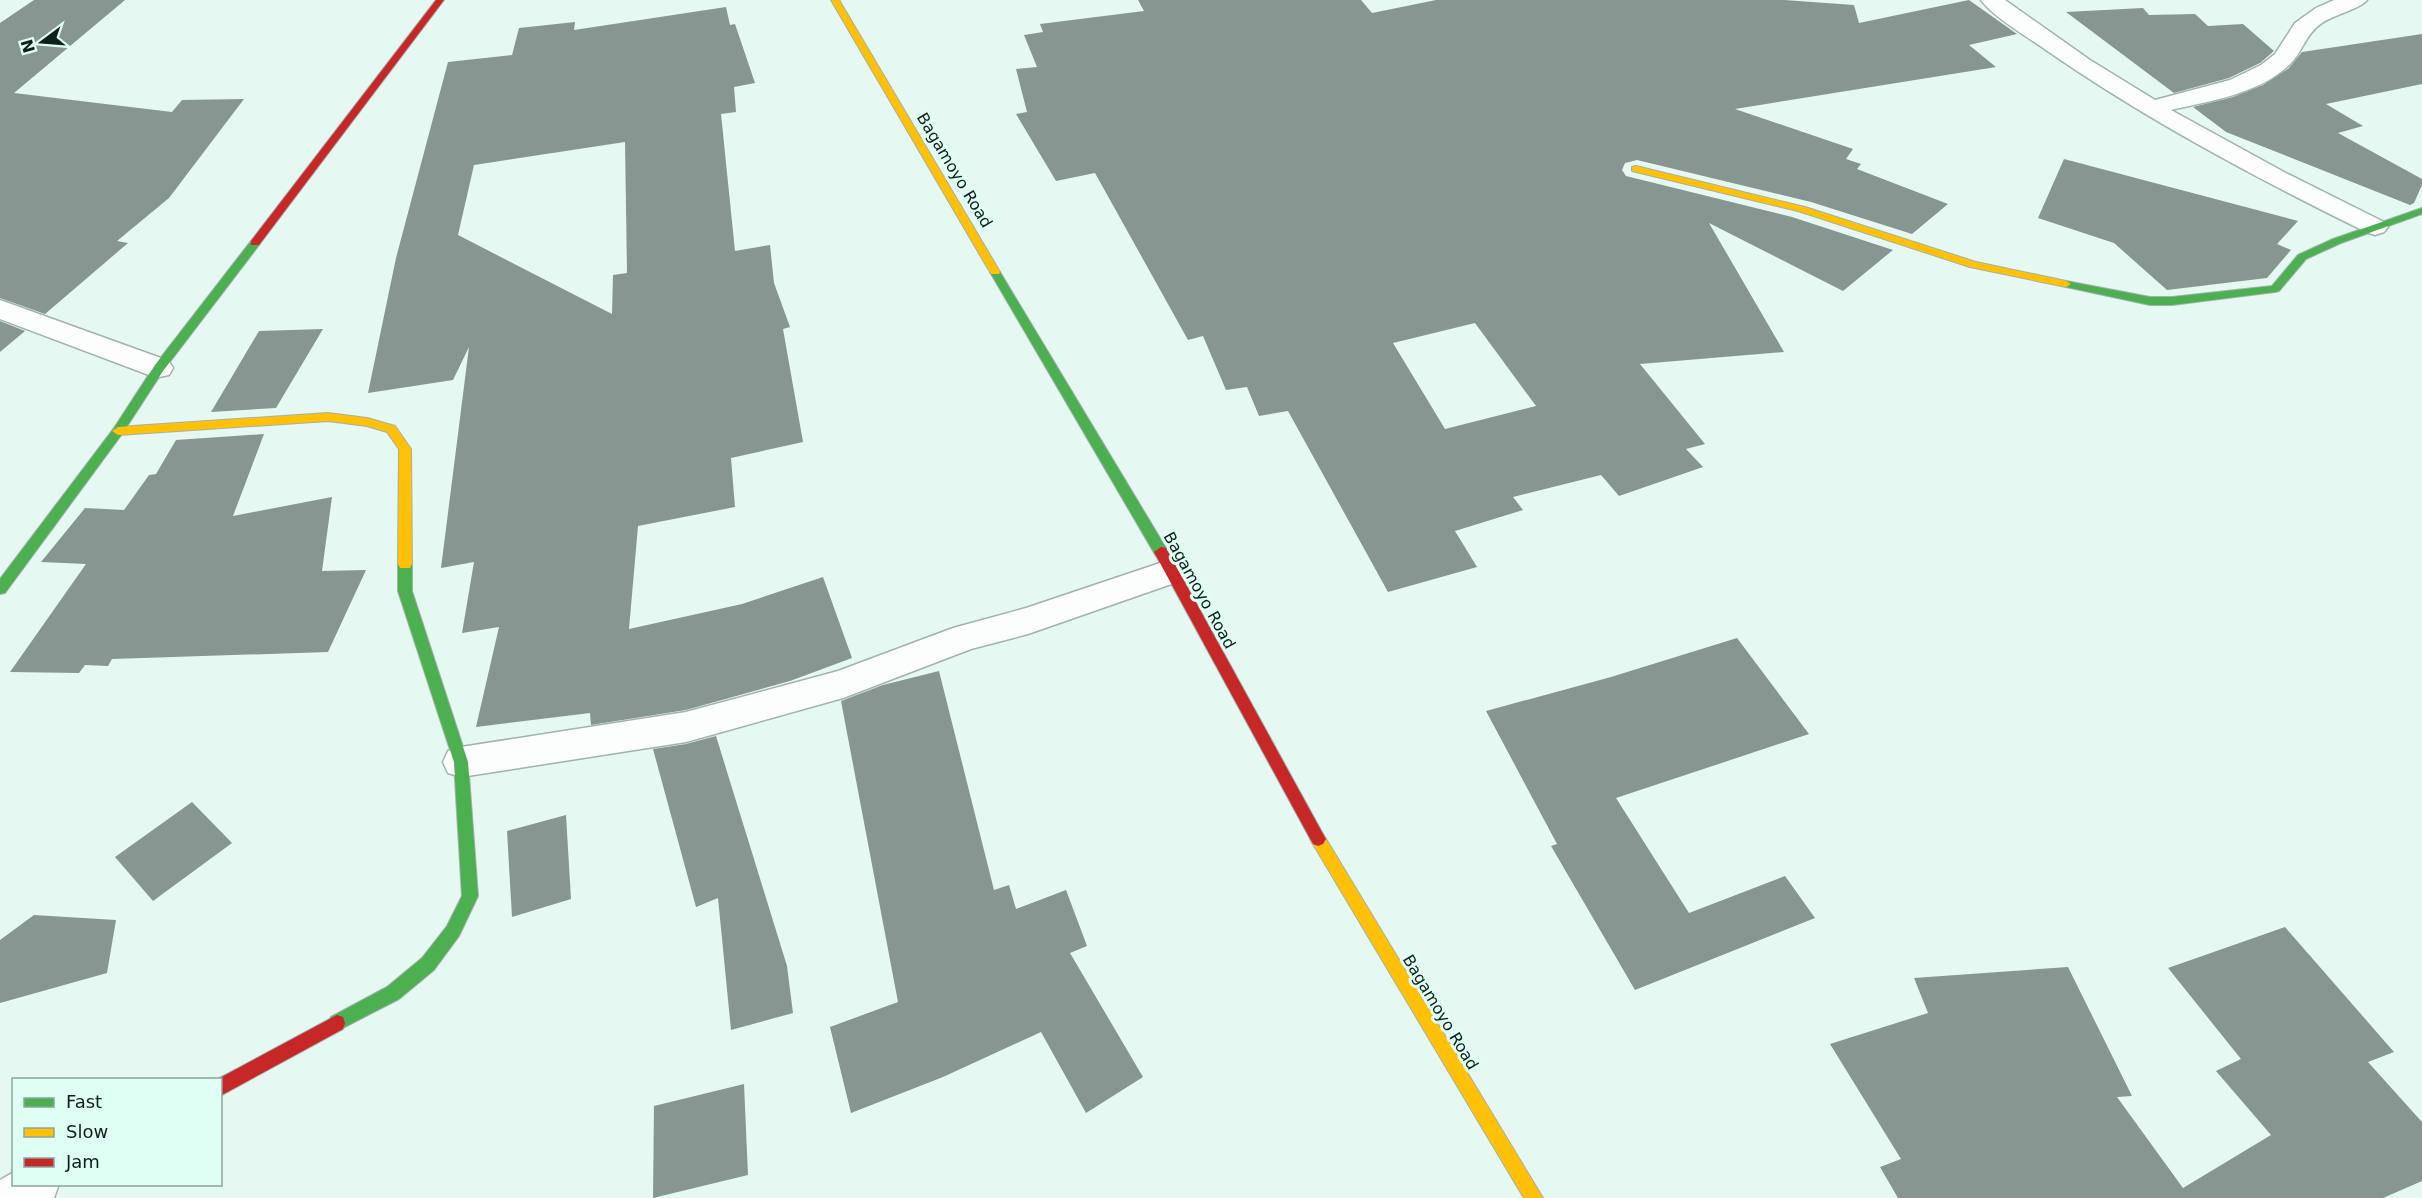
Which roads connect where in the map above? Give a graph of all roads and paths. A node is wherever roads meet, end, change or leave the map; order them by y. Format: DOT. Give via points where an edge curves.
graph roads {
  1 [pos="440,0"];
  2 [pos="835,0"];
  3 [pos="1992,0"];
  4 [pos="2356,0"];
  5 [pos="2333,3"];
  6 [pos="2152,108"];
  7 [pos="1636,169"];
  8 [pos="2422,211"];
  9 [pos="2375,227"];
  10 [pos="0,309"];
  11 [pos="159,368"];
  12 [pos="118,431"];
  13 [pos="1172,572"];
  14 [pos="0,589"];
  15 [pos="461,762"];
  16 [pos="222,1086"];
  17 [pos="35,1186"];
  18 [pos="11,1198"];
  19 [pos="1534,1198"];
  1 -- 11 [label="main road"];
  2 -- 13 [label="main road, Bagamoyo Road"];
  3 -- 6 [label="street" via="2044,40"];
  4 -- 5 [label="street"];
  5 -- 6 [label="street" via="2298,32 2282,60 2270,69 2228,89"];
  6 -- 9 [label="street" via="2269,175"];
  7 -- 9 [label="main road" via="1801,209 1974,265 2150,301 2276,288 2302,258"];
  8 -- 9 [label="main road"];
  10 -- 11 [label="street"];
  11 -- 12 [label="main road"];
  12 -- 14 [label="main road"];
  12 -- 15 [label="main road" via="328,417 391,429 405,449 405,591"];
  13 -- 15 [label="street" via="1028,621 965,637 843,684 686,728"];
  13 -- 19 [label="main road, Bagamoyo Road" via="1319,841"];
  15 -- 16 [label="main road" via="470,896 453,931 428,964 393,993"];
  17 -- 18 [label="street"];
}
